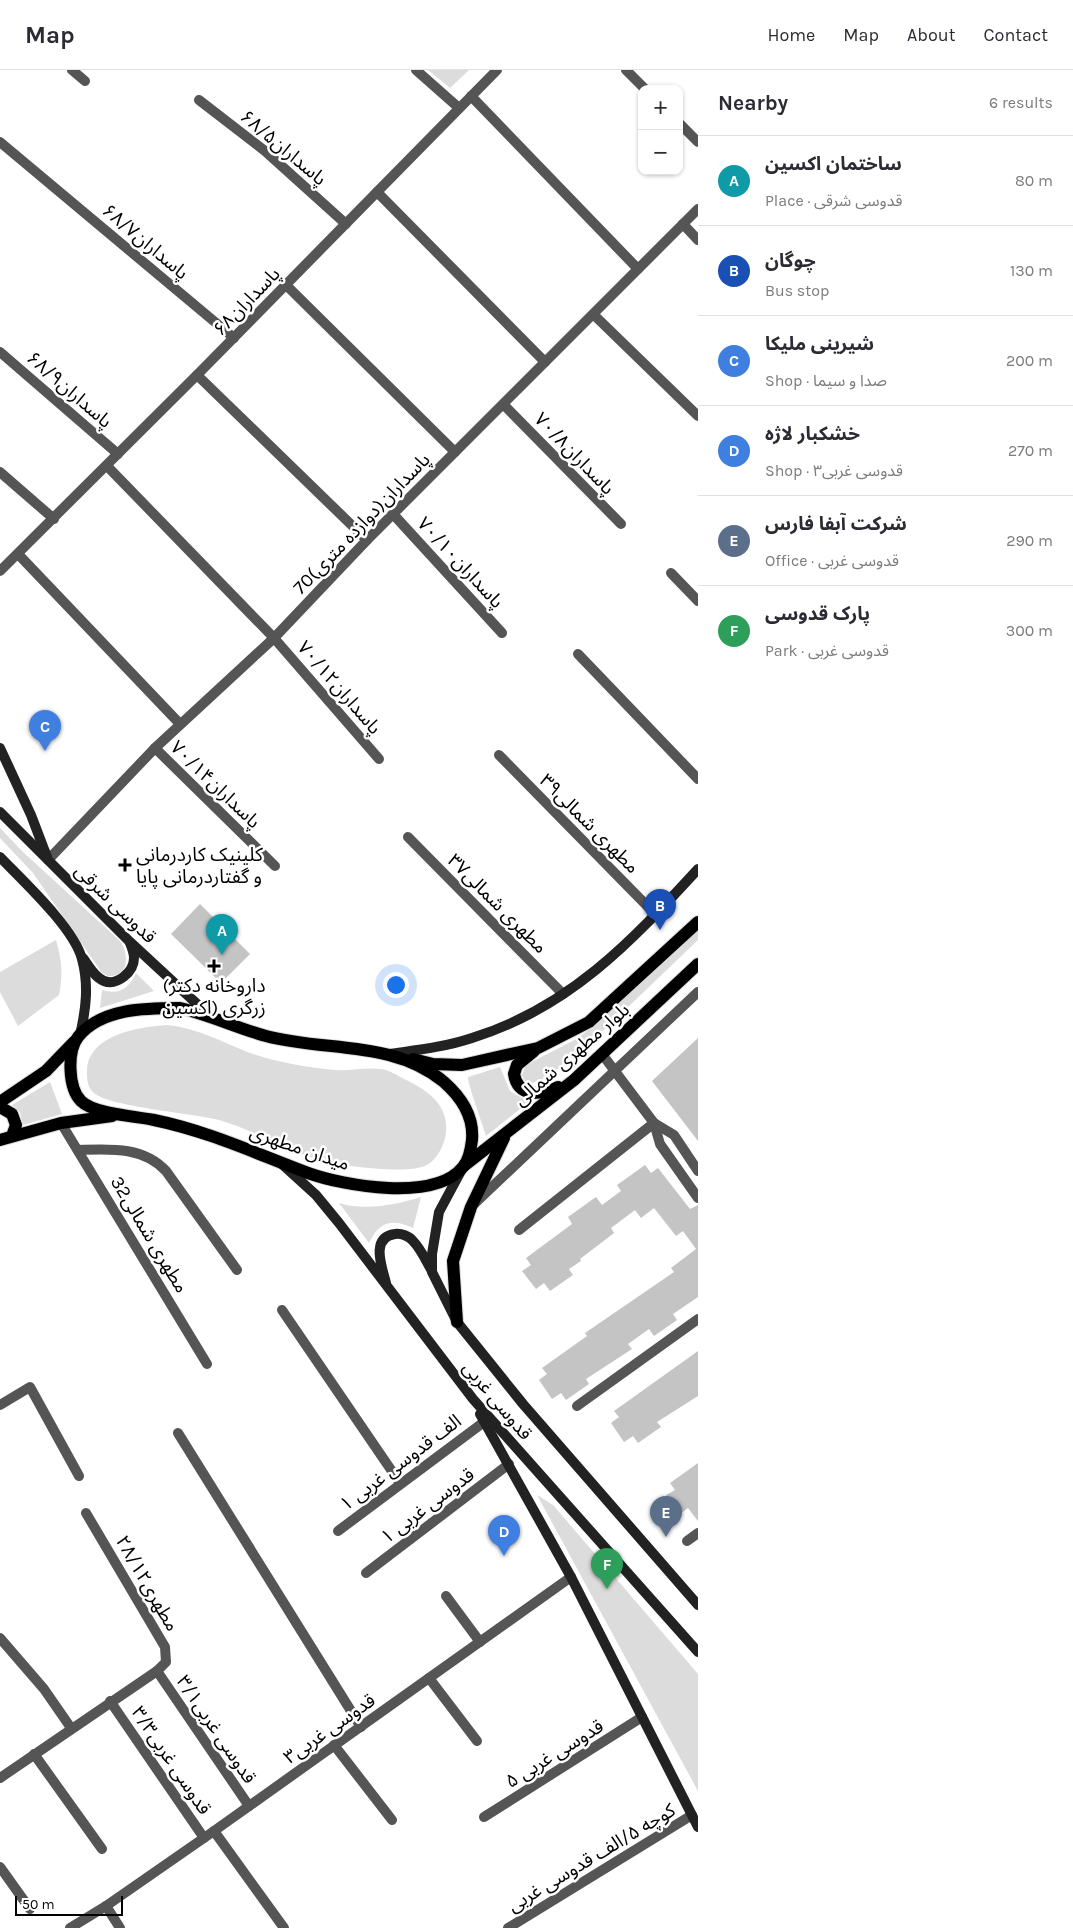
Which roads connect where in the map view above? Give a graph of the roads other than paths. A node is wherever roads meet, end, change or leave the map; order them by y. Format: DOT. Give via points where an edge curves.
graph roads {
  1 [pos="72,70"];
  2 [pos="416,70"];
  3 [pos="497,70"];
  4 [pos="626,70"];
  5 [pos="85,81"];
  6 [pos="641,85"];
  7 [pos="471,96"];
  8 [pos="198,100"];
  9 [pos="459,108"];
  10 [pos="683,127"];
  11 [pos="0,142"];
  12 [pos="698,142"];
  13 [pos="377,192"];
  14 [pos="698,209"];
  15 [pos="346,224"];
  16 [pos="683,224"];
  17 [pos="698,240"];
  18 [pos="638,269"];
  19 [pos="286,285"];
  20 [pos="594,315"];
  21 [pos="234,338"];
  22 [pos="0,352"];
  23 [pos="545,362"];
  24 [pos="197,375"];
  25 [pos="504,405"];
  26 [pos="698,416"];
  27 [pos="455,452"];
  28 [pos="118,454"];
  29 [pos="107,466"];
  30 [pos="0,472"];
  31 [pos="393,514"];
  32 [pos="54,519"];
  33 [pos="621,524"];
  34 [pos="367,540"];
  35 [pos="18,554"];
  36 [pos="0,570"];
  37 [pos="671,572"];
  38 [pos="698,601"];
  39 [pos="502,633"];
  40 [pos="274,638"];
  41 [pos="578,654"];
  42 [pos="180,724"];
  43 [pos="0,748"];
  44 [pos="155,748"];
  45 [pos="499,755"];
  46 [pos="379,759"];
  47 [pos="698,779"];
  48 [pos="0,812"];
  49 [pos="408,837"];
  50 [pos="0,857"];
  51 [pos="48,860"];
  52 [pos="275,866"];
  53 [pos="698,870"];
  54 [pos="656,915"];
  55 [pos="698,922"];
  56 [pos="129,942"];
  57 [pos="82,957"];
  58 [pos="698,964"];
  59 [pos="698,992"];
  60 [pos="563,994"];
  61 [pos="210,1016"];
  62 [pos="77,1038"];
  63 [pos="538,1048"];
  64 [pos="390,1054"];
  65 [pos="602,1054"];
  66 [pos="615,1072"];
  67 [pos="574,1080"];
  68 [pos="0,1102"];
  69 [pos="0,1108"];
  70 [pos="127,1114"];
  71 [pos="61,1123"];
  72 [pos="654,1123"];
  73 [pos="506,1133"];
  74 [pos="6,1138"];
  75 [pos="78,1150"];
  76 [pos="281,1163"];
  77 [pos="464,1167"];
  78 [pos="698,1171"];
  79 [pos="696,1192"];
  80 [pos="471,1207"];
  81 [pos="519,1230"];
  82 [pos="237,1270"];
  83 [pos="432,1272"];
  84 [pos="387,1288"];
  85 [pos="282,1310"];
  86 [pos="698,1319"];
  87 [pos="458,1322"];
  88 [pos="207,1364"];
  89 [pos="473,1399"];
  90 [pos="0,1405"];
  91 [pos="577,1406"];
  92 [pos="484,1422"];
  93 [pos="178,1433"];
  94 [pos="509,1464"];
  95 [pos="79,1476"];
  96 [pos="400,1483"];
  97 [pos="86,1513"];
  98 [pos="338,1532"];
  99 [pos="698,1533"];
  100 [pos="687,1541"];
  101 [pos="366,1573"];
  102 [pos="570,1577"];
  103 [pos="446,1596"];
  104 [pos="698,1605"];
  105 [pos="0,1638"];
  106 [pos="480,1642"];
  107 [pos="698,1652"];
  108 [pos="157,1671"];
  109 [pos="429,1678"];
  110 [pos="110,1701"];
  111 [pos="642,1718"];
  112 [pos="361,1727"];
  113 [pos="71,1728"];
  114 [pos="478,1741"];
  115 [pos="334,1745"];
  116 [pos="34,1754"];
  117 [pos="0,1778"];
  118 [pos="249,1806"];
  119 [pos="692,1815"];
  120 [pos="484,1817"];
  121 [pos="392,1820"];
  122 [pos="698,1827"];
  123 [pos="214,1831"];
  124 [pos="204,1838"];
  125 [pos="102,1849"];
  126 [pos="0,1867"];
  127 [pos="106,1906"];
  128 [pos="30,1909"];
  129 [pos="70,1928"];
  130 [pos="120,1928"];
  131 [pos="284,1928"];
  132 [pos="508,1928"];
  1 -- 5 [label="street"];
  2 -- 9 [label="street"];
  3 -- 7 [label="street, پاسداران۶۸"];
  4 -- 6 [label="street"];
  7 -- 9 [label="street, پاسداران۶۸"];
  7 -- 18 [label="street"];
  8 -- 15 [label="street, پاسداران۶۸/۵" via="265,151"];
  9 -- 13 [label="street, پاسداران۶۸"];
  10 -- 12 [label="street"];
  11 -- 21 [label="street, پاسداران۶۸/۷"];
  13 -- 15 [label="street, پاسداران۶۸"];
  13 -- 23 [label="street"];
  14 -- 16 [label="street, 70پاسداران(دوازده متری)"];
  15 -- 19 [label="street, پاسداران۶۸"];
  16 -- 17 [label="street"];
  16 -- 18 [label="street, 70پاسداران(دوازده متری)"];
  18 -- 20 [label="street, 70پاسداران(دوازده متری)"];
  19 -- 21 [label="street, پاسداران۶۸"];
  19 -- 27 [label="street"];
  20 -- 23 [label="street, 70پاسداران(دوازده متری)"];
  20 -- 26 [label="street"];
  21 -- 24 [label="street, پاسداران۶۸"];
  22 -- 28 [label="street, پاسداران۶۸/۹"];
  23 -- 25 [label="street, 70پاسداران(دوازده متری)"];
  24 -- 28 [label="street, پاسداران۶۸"];
  24 -- 34 [label="street"];
  25 -- 27 [label="street, 70پاسداران(دوازده متری)"];
  25 -- 33 [label="street, پاسداران۷۰/۸"];
  27 -- 31 [label="street, 70پاسداران(دوازده متری)"];
  28 -- 29 [label="street, پاسداران۶۸"];
  29 -- 32 [label="street, پاسداران۶۸"];
  29 -- 40 [label="street, پاسداران۷۰/۱۲"];
  30 -- 32 [label="street"];
  31 -- 34 [label="street, 70پاسداران(دوازده متری)"];
  31 -- 39 [label="street, پاسداران۷۰/۱۰"];
  32 -- 35 [label="street, پاسداران۶۸"];
  34 -- 40 [label="street, 70پاسداران(دوازده متری)"];
  35 -- 36 [label="street, پاسداران۶۸"];
  35 -- 42 [label="street"];
  37 -- 38 [label="street"];
  40 -- 42 [label="street, 70پاسداران(دوازده متری)"];
  40 -- 46 [label="street, پاسداران۷۰/۱۲"];
  41 -- 47 [label="street"];
  42 -- 44 [label="street, 70پاسداران(دوازده متری)"];
  43 -- 51 [label="main road"];
  44 -- 51 [label="street, 70پاسداران(دوازده متری)"];
  44 -- 52 [label="street, پاسداران۷۰/۱۴"];
  45 -- 54 [label="street, مطهرى شمالى۳۹"];
  48 -- 51 [label="main road, قدوسی شرقی"];
  49 -- 60 [label="street, مطهرى شمالى۳۷"];
  50 -- 57 [label="main road" via="57,918"];
  51 -- 56 [label="main road, قدوسی شرقی"];
  53 -- 54 [label="main road"];
  54 -- 60 [label="main road" via="601,968"];
  55 -- 63 [label="main road, بلوار مطهری شمالی" via="589,1022"];
  56 -- 57 [label="main road" via="134,960 131,968 125,976 112,982 96,975"];
  56 -- 61 [label="main road, قدوسی شرقی"];
  57 -- 62 [label="main road" via="87,985 86,1012"];
  58 -- 65 [label="main road, بلوار مطهری شمالی"];
  59 -- 66 [label="street"];
  60 -- 64 [label="main road" via="536,1012 472,1038"];
  61 -- 62 [label="main road" via="180,1008 136,1010 112,1015"];
  61 -- 64 [label="main road" via="267,1036 323,1047"];
  62 -- 68 [label="main road" via="46,1071"];
  62 -- 70 [label="main road, میدان مطهری" via="71,1071 74,1090 81,1101 97,1109"];
  63 -- 64 [label="main road, بلوار مطهری شمالی" via="462,1065 433,1064"];
  63 -- 67 [label="main road" via="517,1065 514,1074 520,1088 527,1093 546,1093"];
  64 -- 77 [label="main road" via="443,1081 463,1102 472,1136"];
  65 -- 66 [label="street"];
  65 -- 67 [label="main road, بلوار مطهری شمالی"];
  66 -- 72 [label="street"];
  66 -- 80 [label="street"];
  67 -- 73 [label="main road, بلوار مطهری شمالی"];
  69 -- 74 [label="main road" via="12,1114 16,1125"];
  70 -- 71 [label="main road"];
  70 -- 76 [label="main road, میدان مطهری" via="204,1133"];
  71 -- 74 [label="main road"];
  71 -- 75 [label="street, 32مطهرى شمالى"];
  72 -- 78 [label="street" via="674,1135"];
  72 -- 79 [label="street" via="660,1144"];
  72 -- 81 [label="street"];
  73 -- 77 [label="main road, بلوار مطهری شمالی"];
  73 -- 80 [label="main road"];
  75 -- 82 [label="street" via="116,1148 154,1160 166,1171"];
  75 -- 88 [label="street, 32مطهرى شمالى"];
  76 -- 77 [label="main road, میدان مطهری" via="319,1177 381,1188 430,1185"];
  76 -- 84 [label="main road, قدوسی غربی" via="316,1195"];
  77 -- 83 [label="main road" via="439,1212"];
  80 -- 87 [label="main road" via="453,1261"];
  83 -- 84 [label="main road, قدوسی غربی" via="412,1239 401,1234 390,1235 382,1239 379,1248"];
  83 -- 87 [label="main road, قدوسی غربی"];
  84 -- 89 [label="main road, قدوسی غربی"];
  85 -- 96 [label="street"];
  86 -- 91 [label="street"];
  87 -- 104 [label="main road, قدوسی غربی" via="523,1404"];
  89 -- 92 [label="main road"];
  89 -- 107 [label="main road, قدوسی غربی"];
  90 -- 95 [label="street" via="30,1387"];
  92 -- 94 [label="main road"];
  92 -- 96 [label="street, ۱ الف قدوسی غربی"];
  93 -- 112 [label="street"];
  94 -- 101 [label="street, ۱ قدوسی غربی"];
  94 -- 102 [label="main road"];
  96 -- 98 [label="street, ۱ الف قدوسی غربی"];
  97 -- 108 [label="street, مطهری۲۸/۱۲" via="165,1647 166,1662"];
  99 -- 100 [label="street"];
  102 -- 106 [label="street, قدوسی غربی۳"];
  102 -- 111 [label="main road"];
  103 -- 106 [label="street"];
  105 -- 113 [label="street" via="44,1689"];
  106 -- 109 [label="street, قدوسی غربی۳"];
  108 -- 110 [label="street"];
  108 -- 118 [label="street, قدوسی غربی۳/۱"];
  109 -- 112 [label="street, قدوسی غربی۳"];
  109 -- 114 [label="street"];
  110 -- 113 [label="street"];
  110 -- 124 [label="street, قدوسی غربی۳/۳"];
  111 -- 119 [label="main road"];
  111 -- 120 [label="street, ۵ قدوسی غربی"];
  112 -- 115 [label="street, قدوسی غربی۳"];
  113 -- 116 [label="street"];
  115 -- 118 [label="street, قدوسی غربی۳"];
  115 -- 121 [label="street"];
  116 -- 117 [label="street"];
  116 -- 125 [label="street"];
  118 -- 123 [label="street, قدوسی غربی۳"];
  119 -- 122 [label="main road"];
  119 -- 132 [label="street, کوچه ۵/الف قدوسی غربی"];
  123 -- 124 [label="street, قدوسی غربی۳"];
  123 -- 131 [label="street"];
  124 -- 127 [label="street, قدوسی غربی۳"];
  126 -- 128 [label="street"];
  127 -- 129 [label="street, قدوسی غربی۳"];
  127 -- 130 [label="street"];
}
